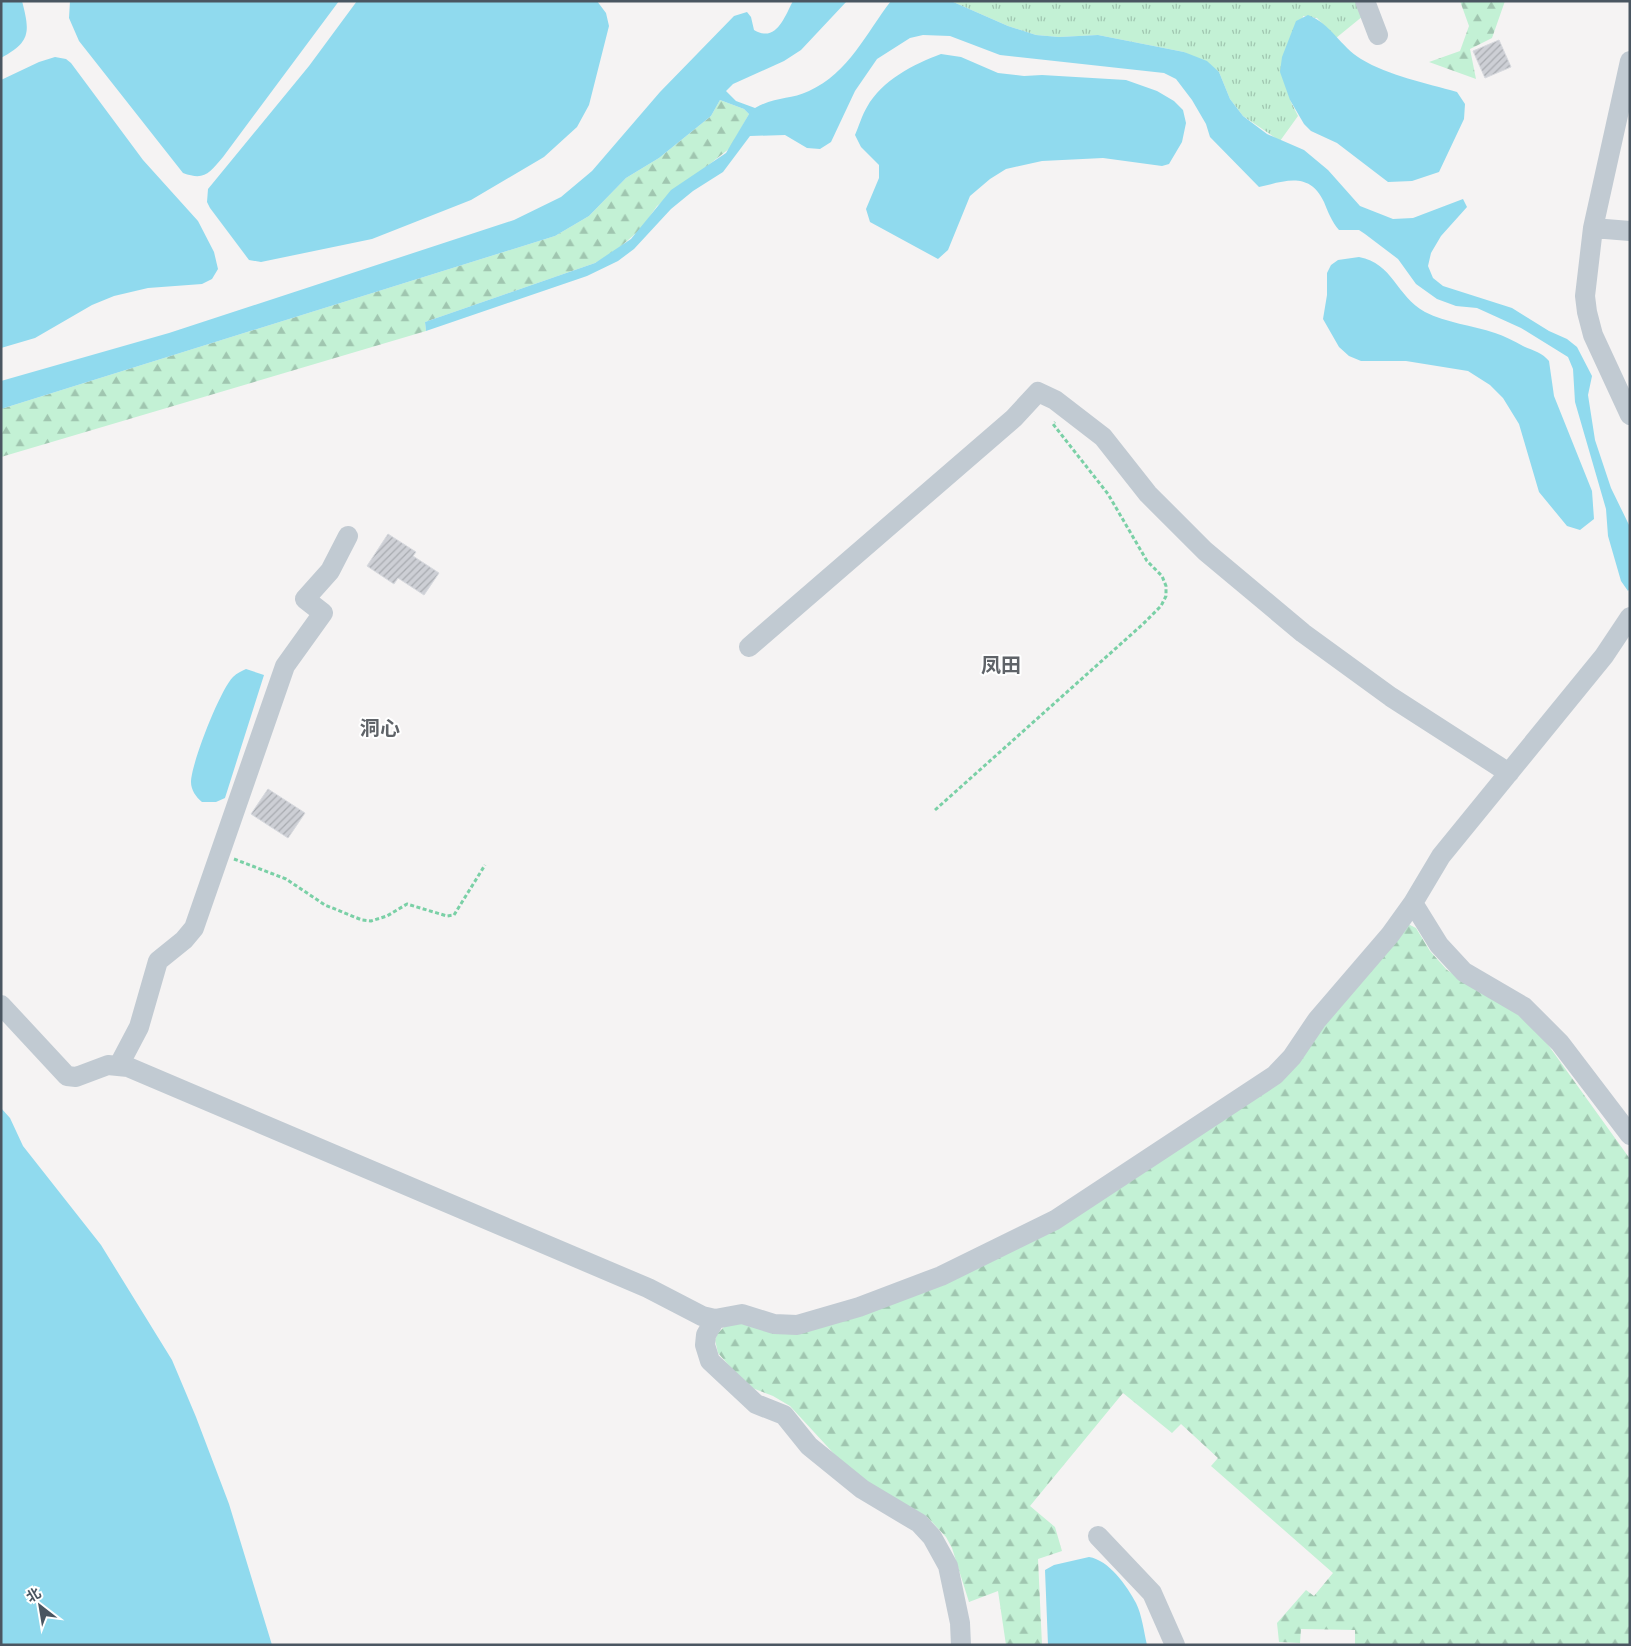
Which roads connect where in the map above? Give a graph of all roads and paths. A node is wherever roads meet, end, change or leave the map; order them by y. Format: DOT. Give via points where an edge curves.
graph roads {
  1 [pos="1365,1"];
  2 [pos="1378,35"];
  3 [pos="1630,61"];
  4 [pos="1593,228"];
  5 [pos="1630,231"];
  6 [pos="1066,409"];
  7 [pos="1630,415"];
  8 [pos="348,536"];
  9 [pos="1630,617"];
  10 [pos="749,646"];
  11 [pos="1509,772"];
  12 [pos="935,810"];
  13 [pos="219,855"];
  14 [pos="485,865"];
  15 [pos="1413,903"];
  16 [pos="1,1005"];
  17 [pos="119,1065"];
  18 [pos="1630,1135"];
  19 [pos="715,1319"];
  20 [pos="1098,1536"];
  21 [pos="961,1645"];
  22 [pos="1175,1645"];
  1 -- 2 [label="street"];
  3 -- 4 [label="street"];
  4 -- 5 [label="street"];
  4 -- 7 [label="street" via="1586,281 1587,312 1593,335"];
  6 -- 10 [label="street" via="1038,392 1014,418"];
  6 -- 11 [label="street" via="1103,436 1148,494 1205,551 1303,633 1391,697"];
  6 -- 12 [label="path" via="1053,424 1108,494 1147,561 1162,576 1166,596 1143,624"];
  8 -- 13 [label="street" via="330,571 306,599 323,613 284,666"];
  9 -- 11 [label="street" via="1604,656"];
  11 -- 15 [label="street" via="1442,856"];
  13 -- 14 [label="path" via="247,862 342,913 371,921 407,904 447,916 454,915"];
  13 -- 17 [label="street" via="194,928 158,961 138,1028"];
  15 -- 18 [label="street" via="1440,945 1464,972 1524,1007 1560,1042"];
  15 -- 19 [label="street" via="1275,1075 1055,1220 898,1294 831,1316 797,1325 774,1324 742,1314"];
  16 -- 17 [label="street" via="67,1076 76,1077 99,1067"];
  17 -- 19 [label="street"];
  19 -- 21 [label="street" via="706,1335 705,1345 710,1361 756,1404 784,1415 809,1446 862,1490 919,1523 932,1537 948,1566"];
  20 -- 22 [label="street" via="1152,1593"];
}
